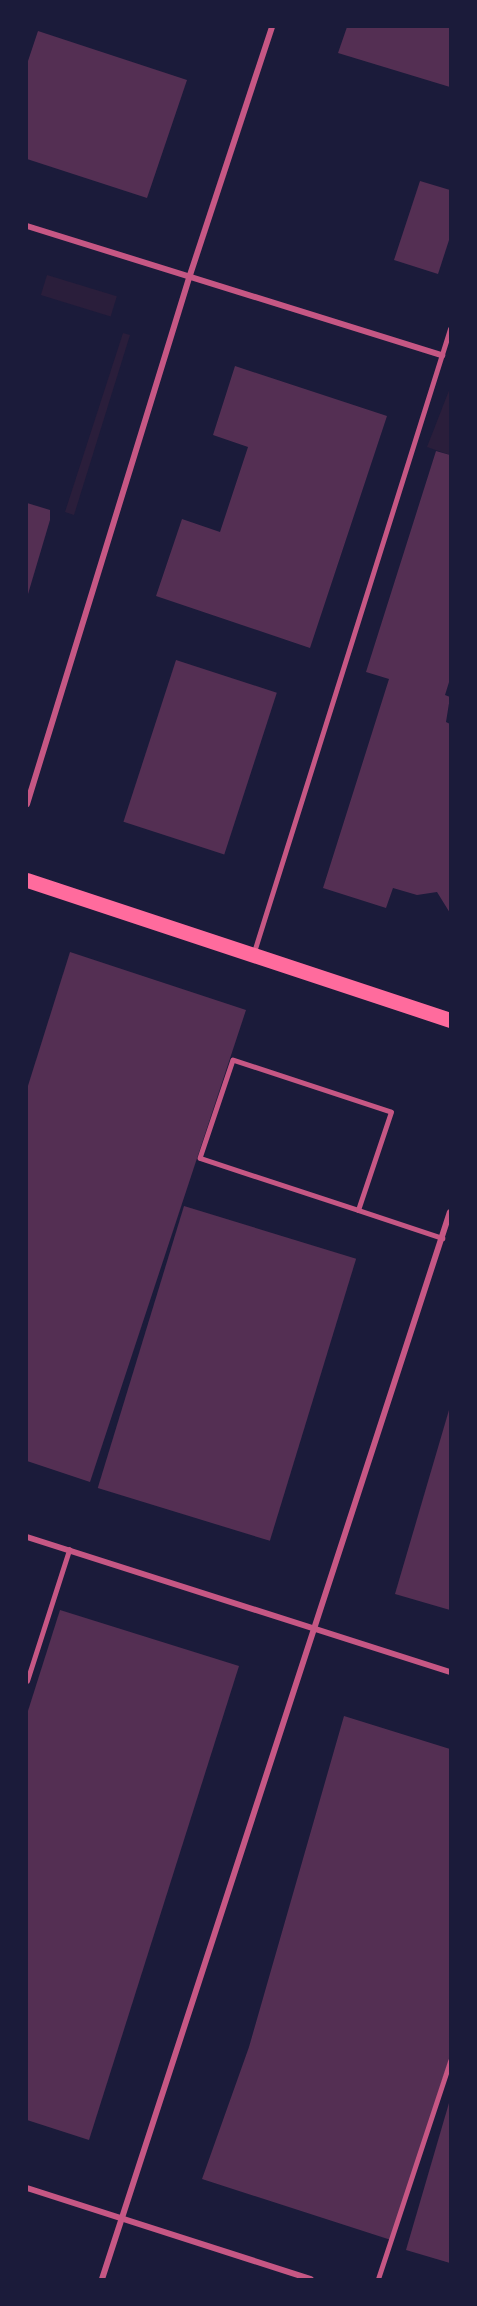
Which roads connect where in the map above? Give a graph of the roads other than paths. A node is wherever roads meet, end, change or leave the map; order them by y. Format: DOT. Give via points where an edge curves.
graph roads {
  1 [pos="272,27"];
  2 [pos="27,226"];
  3 [pos="189,278"];
  4 [pos="450,328"];
  5 [pos="442,355"];
  6 [pos="27,804"];
  7 [pos="27,880"];
  8 [pos="253,955"];
  9 [pos="450,1020"];
  10 [pos="358,1210"];
  11 [pos="450,1212"];
  12 [pos="442,1238"];
  13 [pos="27,1537"];
  14 [pos="69,1550"];
  15 [pos="315,1630"];
  16 [pos="450,1672"];
  17 [pos="27,1681"];
  18 [pos="450,2061"];
  19 [pos="27,2188"];
  20 [pos="121,2217"];
  21 [pos="102,2279"];
  22 [pos="311,2279"];
  23 [pos="378,2279"];
  1 -- 3 [label="street"];
  2 -- 3 [label="street"];
  3 -- 5 [label="street"];
  3 -- 6 [label="street"];
  4 -- 5 [label="lane"];
  5 -- 8 [label="lane"];
  7 -- 8 [label="main road"];
  8 -- 9 [label="main road"];
  10 -- 10 [label="lane" via="200,1158 233,1060 391,1112"];
  10 -- 12 [label="lane"];
  11 -- 12 [label="street"];
  12 -- 15 [label="street"];
  13 -- 14 [label="street"];
  14 -- 15 [label="street"];
  14 -- 17 [label="lane"];
  15 -- 16 [label="street"];
  15 -- 20 [label="street"];
  18 -- 23 [label="lane"];
  19 -- 20 [label="street"];
  20 -- 21 [label="street"];
  20 -- 22 [label="street"];
}
